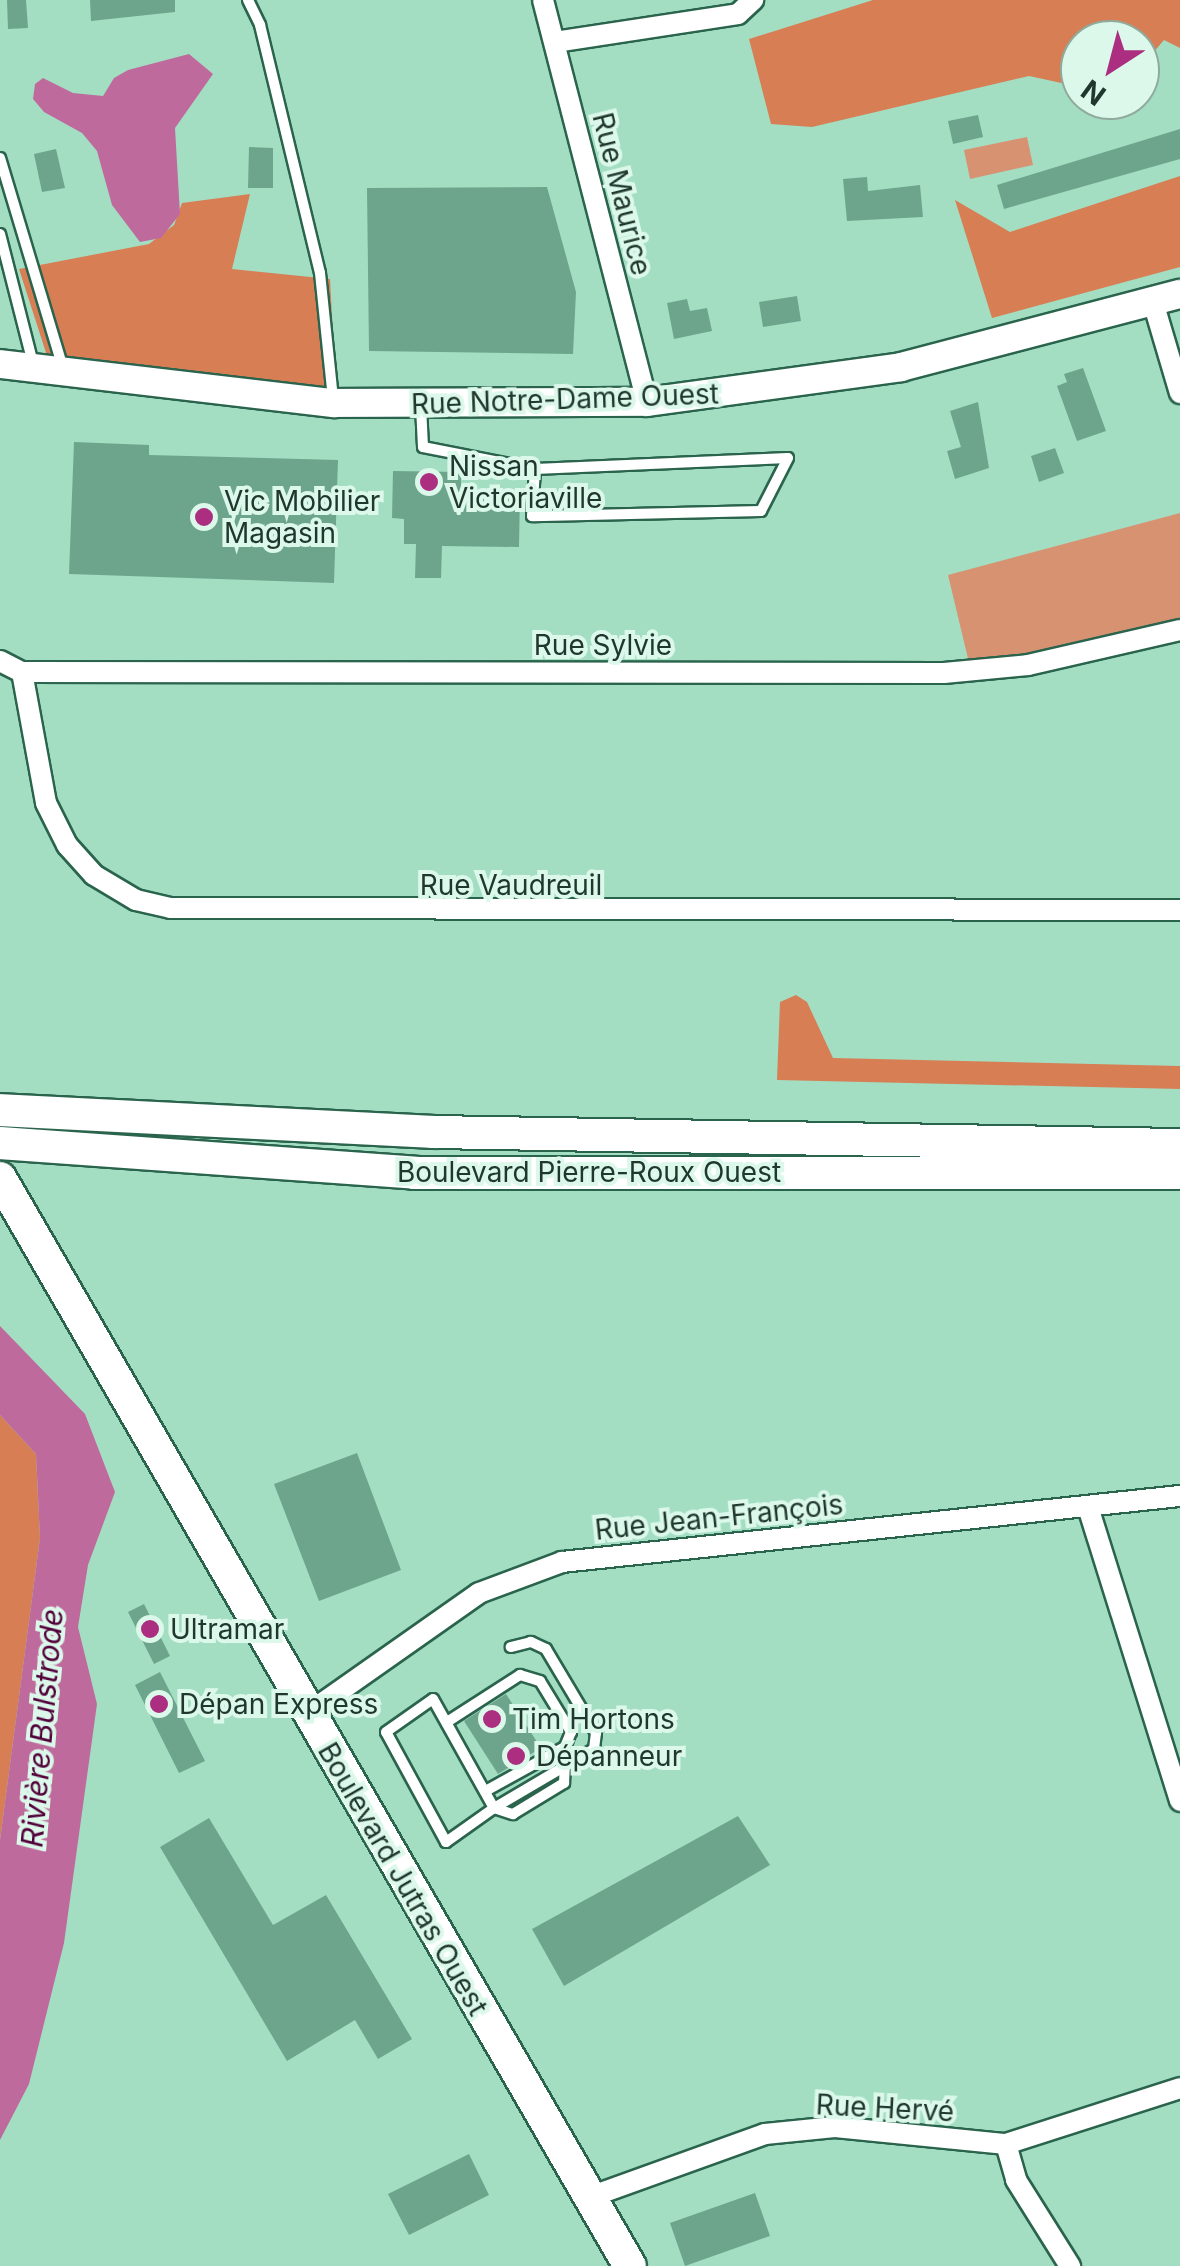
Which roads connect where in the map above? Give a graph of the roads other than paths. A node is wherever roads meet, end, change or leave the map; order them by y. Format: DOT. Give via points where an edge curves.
graph roads {
  1 [pos="248,0"];
  2 [pos="543,0"];
  3 [pos="752,3"];
  4 [pos="555,42"];
  5 [pos="0,158"];
  6 [pos="0,234"];
  7 [pos="1167,298"];
  8 [pos="0,364"];
  9 [pos="34,369"];
  10 [pos="65,374"];
  11 [pos="1180,393"];
  12 [pos="647,402"];
  13 [pos="334,403"];
  14 [pos="421,405"];
  15 [pos="535,469"];
  16 [pos="1180,630"];
  17 [pos="0,662"];
  18 [pos="22,672"];
  19 [pos="1180,910"];
  20 [pos="0,1110"];
  21 [pos="0,1143"];
  22 [pos="1180,1146"];
  23 [pos="1180,1173"];
  24 [pos="0,1178"];
  25 [pos="1180,1496"];
  26 [pos="1088,1507"];
  27 [pos="511,1646"];
  28 [pos="306,1714"];
  29 [pos="446,1722"];
  30 [pos="487,1790"];
  31 [pos="1180,1801"];
  32 [pos="494,1808"];
  33 [pos="1180,2088"];
  34 [pos="1006,2144"];
  35 [pos="590,2197"];
  36 [pos="630,2266"];
  37 [pos="1070,2266"];
  1 -- 13 [label="lane" via="260,25 316,255"];
  2 -- 4 [label="street, Rue Maurice"];
  3 -- 4 [label="street"];
  4 -- 12 [label="street, Rue Maurice"];
  5 -- 10 [label="lane"];
  6 -- 9 [label="lane"];
  7 -- 11 [label="street"];
  7 -- 12 [label="street, Rue Notre-Dame Ouest" via="901,367"];
  8 -- 9 [label="street, Rue Notre-Dame Ouest"];
  9 -- 10 [label="street, Rue Notre-Dame Ouest"];
  10 -- 13 [label="street, Rue Notre-Dame Ouest"];
  12 -- 14 [label="street, Rue Notre-Dame Ouest" via="489,394"];
  13 -- 14 [label="street, Rue Notre-Dame Ouest"];
  14 -- 15 [label="lane" via="423,447"];
  15 -- 15 [label="lane" via="749,460 788,458 762,511 532,516"];
  16 -- 18 [label="street, Rue Sylvie" via="1028,665 944,673"];
  17 -- 18 [label="street"];
  18 -- 19 [label="street, Rue Vaudreuil" via="46,803 67,845 94,875 136,900 170,908"];
  20 -- 22 [label="main road, Boulevard Pierre-Roux Ouest" via="433,1132"];
  21 -- 23 [label="main road, Boulevard Pierre-Roux Ouest" via="414,1173"];
  24 -- 28 [label="main road, Boulevard Jutras Ouest"];
  25 -- 26 [label="street, Rue Jean-François"];
  26 -- 28 [label="street, Rue Jean-François" via="562,1562 479,1592"];
  26 -- 31 [label="street"];
  27 -- 32 [label="lane" via="532,1642 546,1649 596,1733 594,1749"];
  28 -- 35 [label="main road, Boulevard Jutras Ouest"];
  29 -- 30 [label="lane"];
  29 -- 30 [label="lane" via="520,1675 540,1681 571,1732 565,1747"];
  29 -- 32 [label="lane" via="433,1699 386,1732 446,1842"];
  30 -- 32 [label="lane"];
  33 -- 34 [label="street, Rue Hervé"];
  34 -- 35 [label="street, Rue Hervé" via="835,2127 765,2134"];
  34 -- 37 [label="street" via="1016,2180"];
  35 -- 36 [label="main road, Boulevard Jutras Ouest"];
}
